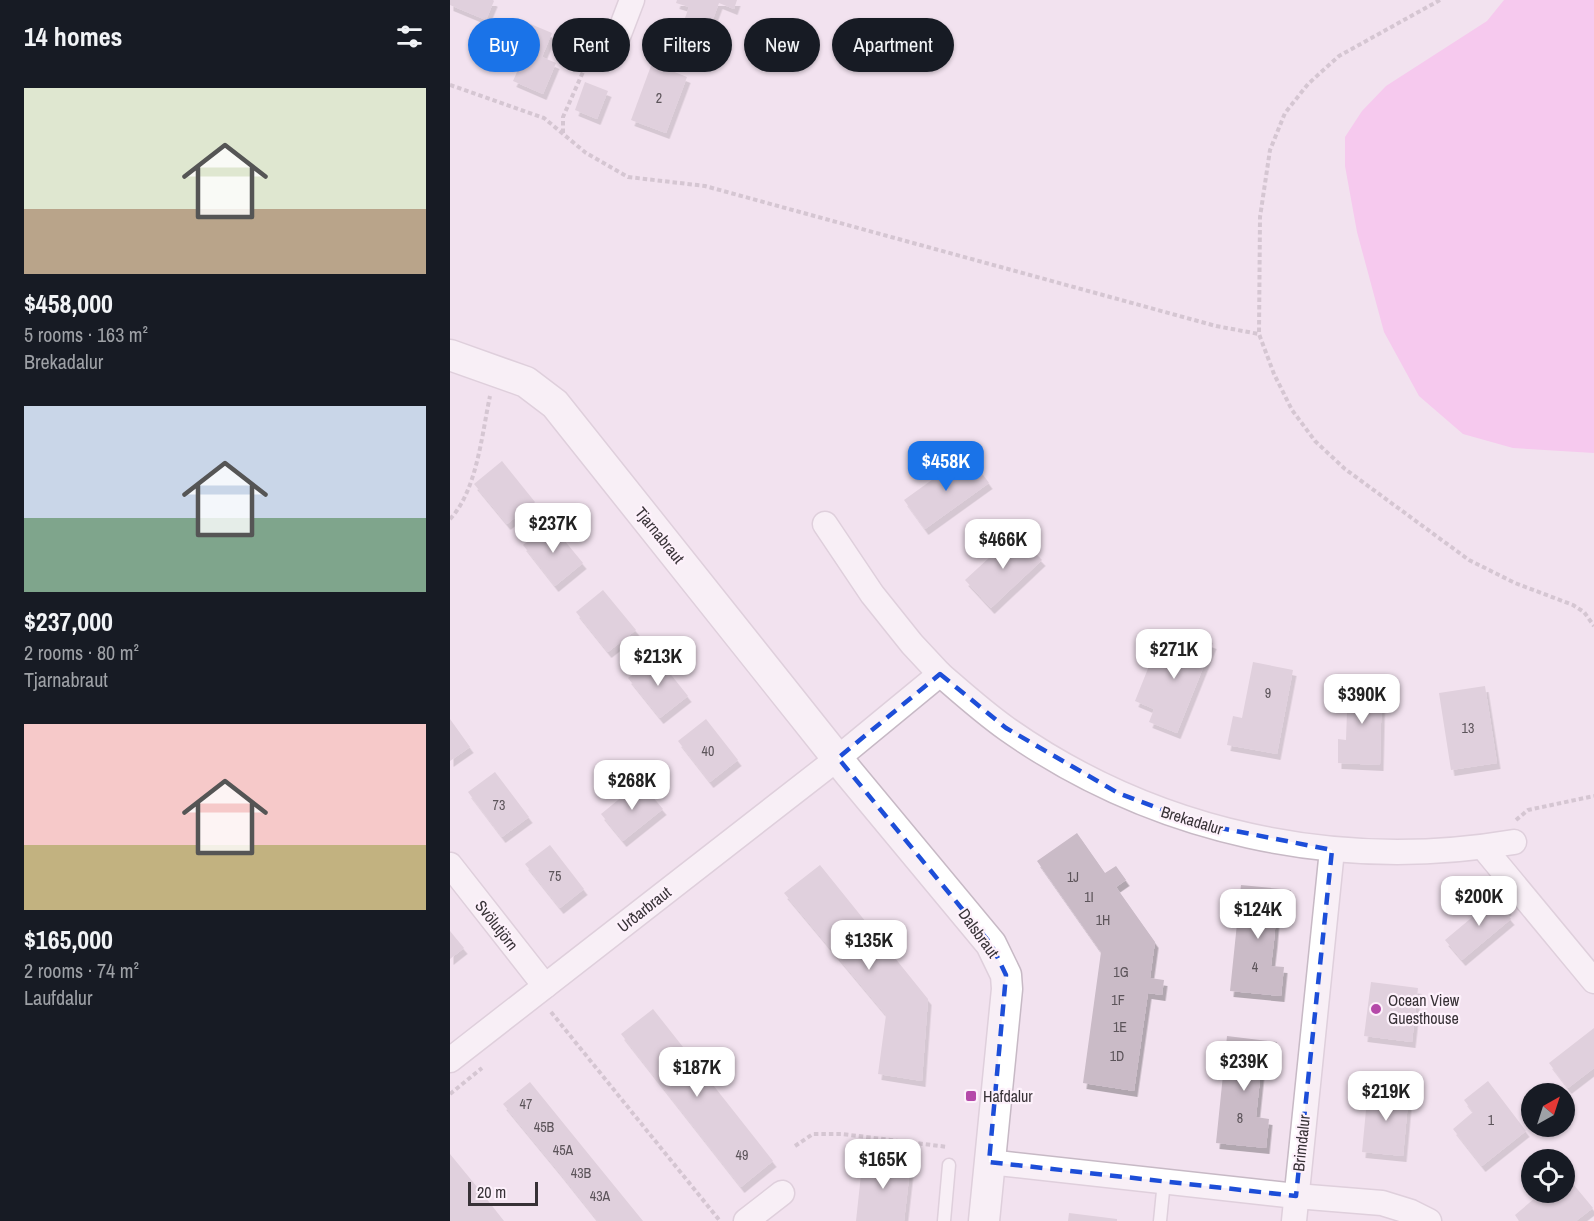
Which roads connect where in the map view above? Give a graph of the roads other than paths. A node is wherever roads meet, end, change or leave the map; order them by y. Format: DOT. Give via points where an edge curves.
graph roads {
  1 [pos="632,0"];
  2 [pos="625,18"];
  3 [pos="450,355"];
  4 [pos="825,524"];
  5 [pos="940,674"];
  6 [pos="838,758"];
  7 [pos="1332,850"];
  8 [pos="450,865"];
  9 [pos="1594,981"];
  10 [pos="545,986"];
  11 [pos="450,1060"];
  12 [pos="990,1157"];
  13 [pos="949,1165"];
  14 [pos="1164,1181"];
  15 [pos="782,1193"];
  16 [pos="1296,1196"];
  17 [pos="746,1221"];
  18 [pos="944,1221"];
  19 [pos="984,1221"];
  20 [pos="1160,1221"];
  21 [pos="1293,1221"];
  22 [pos="1429,1221"];
  1 -- 2 [label="street"];
  3 -- 6 [label="street, Tjarnabraut" via="526,382 555,404"];
  4 -- 5 [label="street, Brekadalur" via="872,594"];
  5 -- 6 [label="street"];
  5 -- 7 [label="street, Brekadalur" via="1006,728 1118,793 1200,824"];
  6 -- 10 [label="street, Urðarbraut"];
  6 -- 12 [label="street, Dalsbraut" via="991,944 1006,975"];
  7 -- 9 [label="street, Brekadalur" via="1407,852 1499,844"];
  7 -- 16 [label="street, Brimdalur"];
  8 -- 10 [label="street, Svölutjörn"];
  10 -- 11 [label="street, Urðarbraut"];
  12 -- 14 [label="street"];
  12 -- 19 [label="street, Dalsbraut"];
  13 -- 18 [label="lane"];
  14 -- 16 [label="street"];
  14 -- 20 [label="lane"];
  15 -- 17 [label="street"];
  16 -- 21 [label="street, Brimdalur"];
  16 -- 22 [label="street" via="1382,1203"];
}
